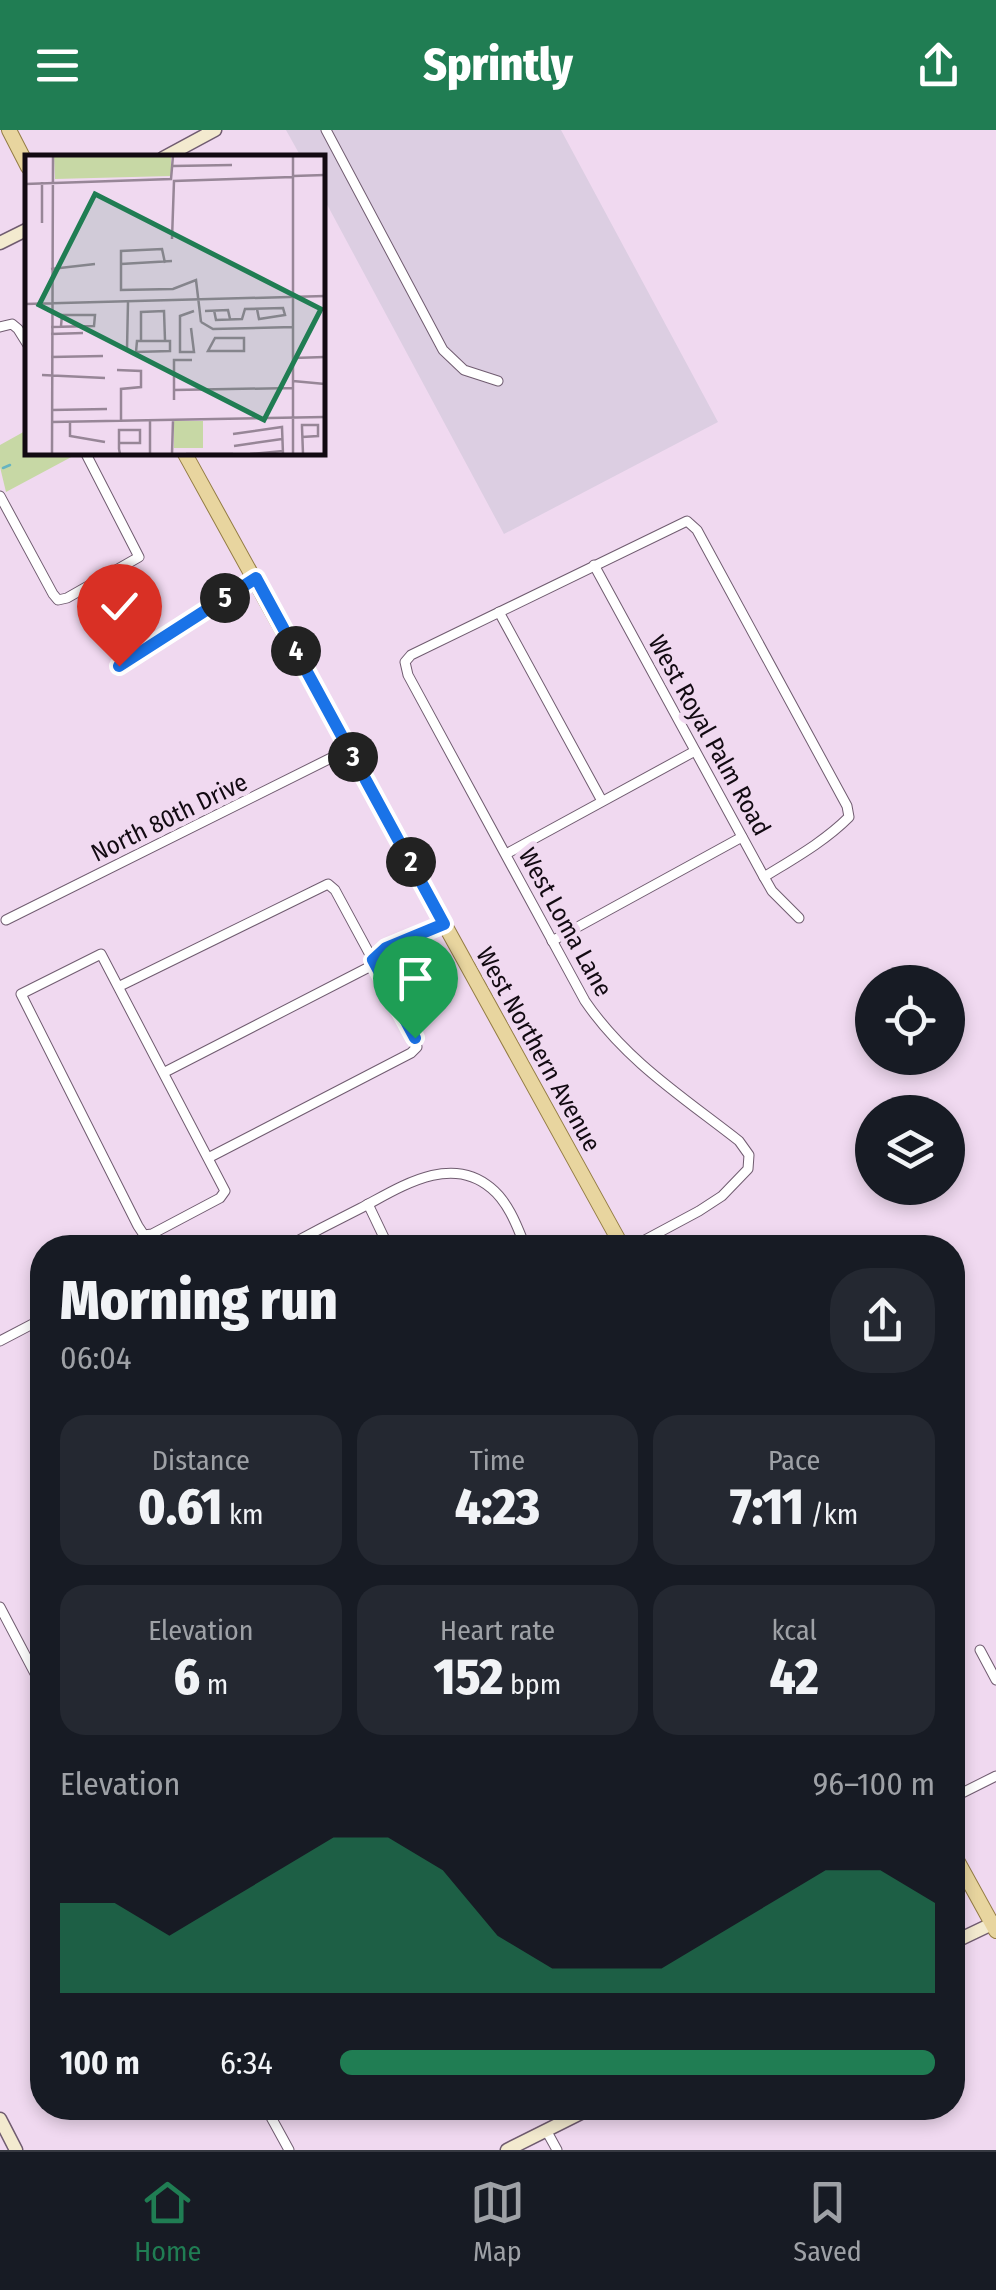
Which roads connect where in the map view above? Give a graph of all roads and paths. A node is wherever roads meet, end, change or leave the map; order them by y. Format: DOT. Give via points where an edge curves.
graph roads {
  1 [pos="9,130"];
  2 [pos="214,130"];
  3 [pos="326,130"];
  4 [pos="169,155"];
  5 [pos="25,161"];
  6 [pos="25,230"];
  7 [pos="0,243"];
  8 [pos="0,328"];
  9 [pos="25,341"];
  10 [pos="498,382"];
  11 [pos="87,455"];
  12 [pos="186,455"];
  13 [pos="0,496"];
  14 [pos="594,565"];
  15 [pos="256,578"];
  16 [pos="500,612"];
  17 [pos="119,666"];
  18 [pos="349,749"];
  19 [pos="695,751"];
  20 [pos="602,801"];
  21 [pos="742,836"];
  22 [pos="506,854"];
  23 [pos="764,877"];
  24 [pos="799,918"];
  25 [pos="6,920"];
  26 [pos="444,924"];
  27 [pos="552,941"];
  28 [pos="374,962"];
  29 [pos="120,986"];
  30 [pos="165,1072"];
  31 [pos="210,1157"];
  32 [pos="368,1204"];
  33 [pos="309,1235"];
  34 [pos="384,1235"];
  35 [pos="521,1235"];
  36 [pos="619,1235"];
  37 [pos="650,1235"];
  38 [pos="30,1326"];
  39 [pos="0,1341"];
  40 [pos="0,1607"];
  41 [pos="980,1650"];
  42 [pos="30,1664"];
  43 [pos="996,1680"];
  44 [pos="996,1776"];
  45 [pos="965,1792"];
  46 [pos="965,1874"];
  47 [pos="995,1926"];
  48 [pos="965,1938"];
  49 [pos="0,2119"];
  50 [pos="273,2120"];
  51 [pos="566,2120"];
  52 [pos="546,2130"];
  53 [pos="16,2150"];
  54 [pos="289,2150"];
  55 [pos="507,2150"];
  56 [pos="556,2150"];
  1 -- 5 [label="main road"];
  2 -- 4 [label="main road"];
  3 -- 10 [label="street" via="444,350 464,370"];
  6 -- 7 [label="main road"];
  8 -- 9 [label="street" via="12,324"];
  11 -- 13 [label="street" via="139,557 58,600"];
  12 -- 15 [label="main road, West Northern Avenue"];
  14 -- 16 [label="street"];
  14 -- 19 [label="street, West Royal Palm Road"];
  14 -- 23 [label="street" via="688,520 697,530 847,806 848,818"];
  15 -- 17 [label="street"];
  15 -- 18 [label="main road, West Northern Avenue"];
  16 -- 20 [label="street"];
  16 -- 22 [label="street, West Loma Lane" via="404,662"];
  18 -- 25 [label="street, North 80th Drive"];
  18 -- 26 [label="main road, West Northern Avenue"];
  19 -- 20 [label="street"];
  19 -- 21 [label="street, West Royal Palm Road"];
  20 -- 22 [label="street"];
  21 -- 23 [label="street, West Royal Palm Road"];
  21 -- 27 [label="street"];
  22 -- 27 [label="street, West Loma Lane"];
  23 -- 24 [label="street, West Royal Palm Road"];
  26 -- 28 [label="street"];
  26 -- 36 [label="main road, West Northern Avenue"];
  27 -- 37 [label="street, West Loma Lane" via="620,1047 749,1155 748,1169 722,1196"];
  28 -- 29 [label="street" via="328,884"];
  28 -- 30 [label="street"];
  28 -- 31 [label="street" via="417,1046"];
  29 -- 30 [label="street"];
  29 -- 31 [label="street" via="101,954 21,994 144,1235 220,1198 225,1191"];
  30 -- 31 [label="street"];
  32 -- 33 [label="street"];
  32 -- 34 [label="street"];
  32 -- 35 [label="street" via="410,1181 464,1174 491,1187"];
  38 -- 39 [label="street"];
  40 -- 42 [label="street"];
  41 -- 43 [label="street"];
  44 -- 45 [label="street"];
  46 -- 47 [label="main road"];
  47 -- 48 [label="main road"];
  49 -- 53 [label="main road"];
  50 -- 54 [label="street"];
  51 -- 52 [label="main road"];
  52 -- 55 [label="main road"];
  52 -- 56 [label="street"];
}
